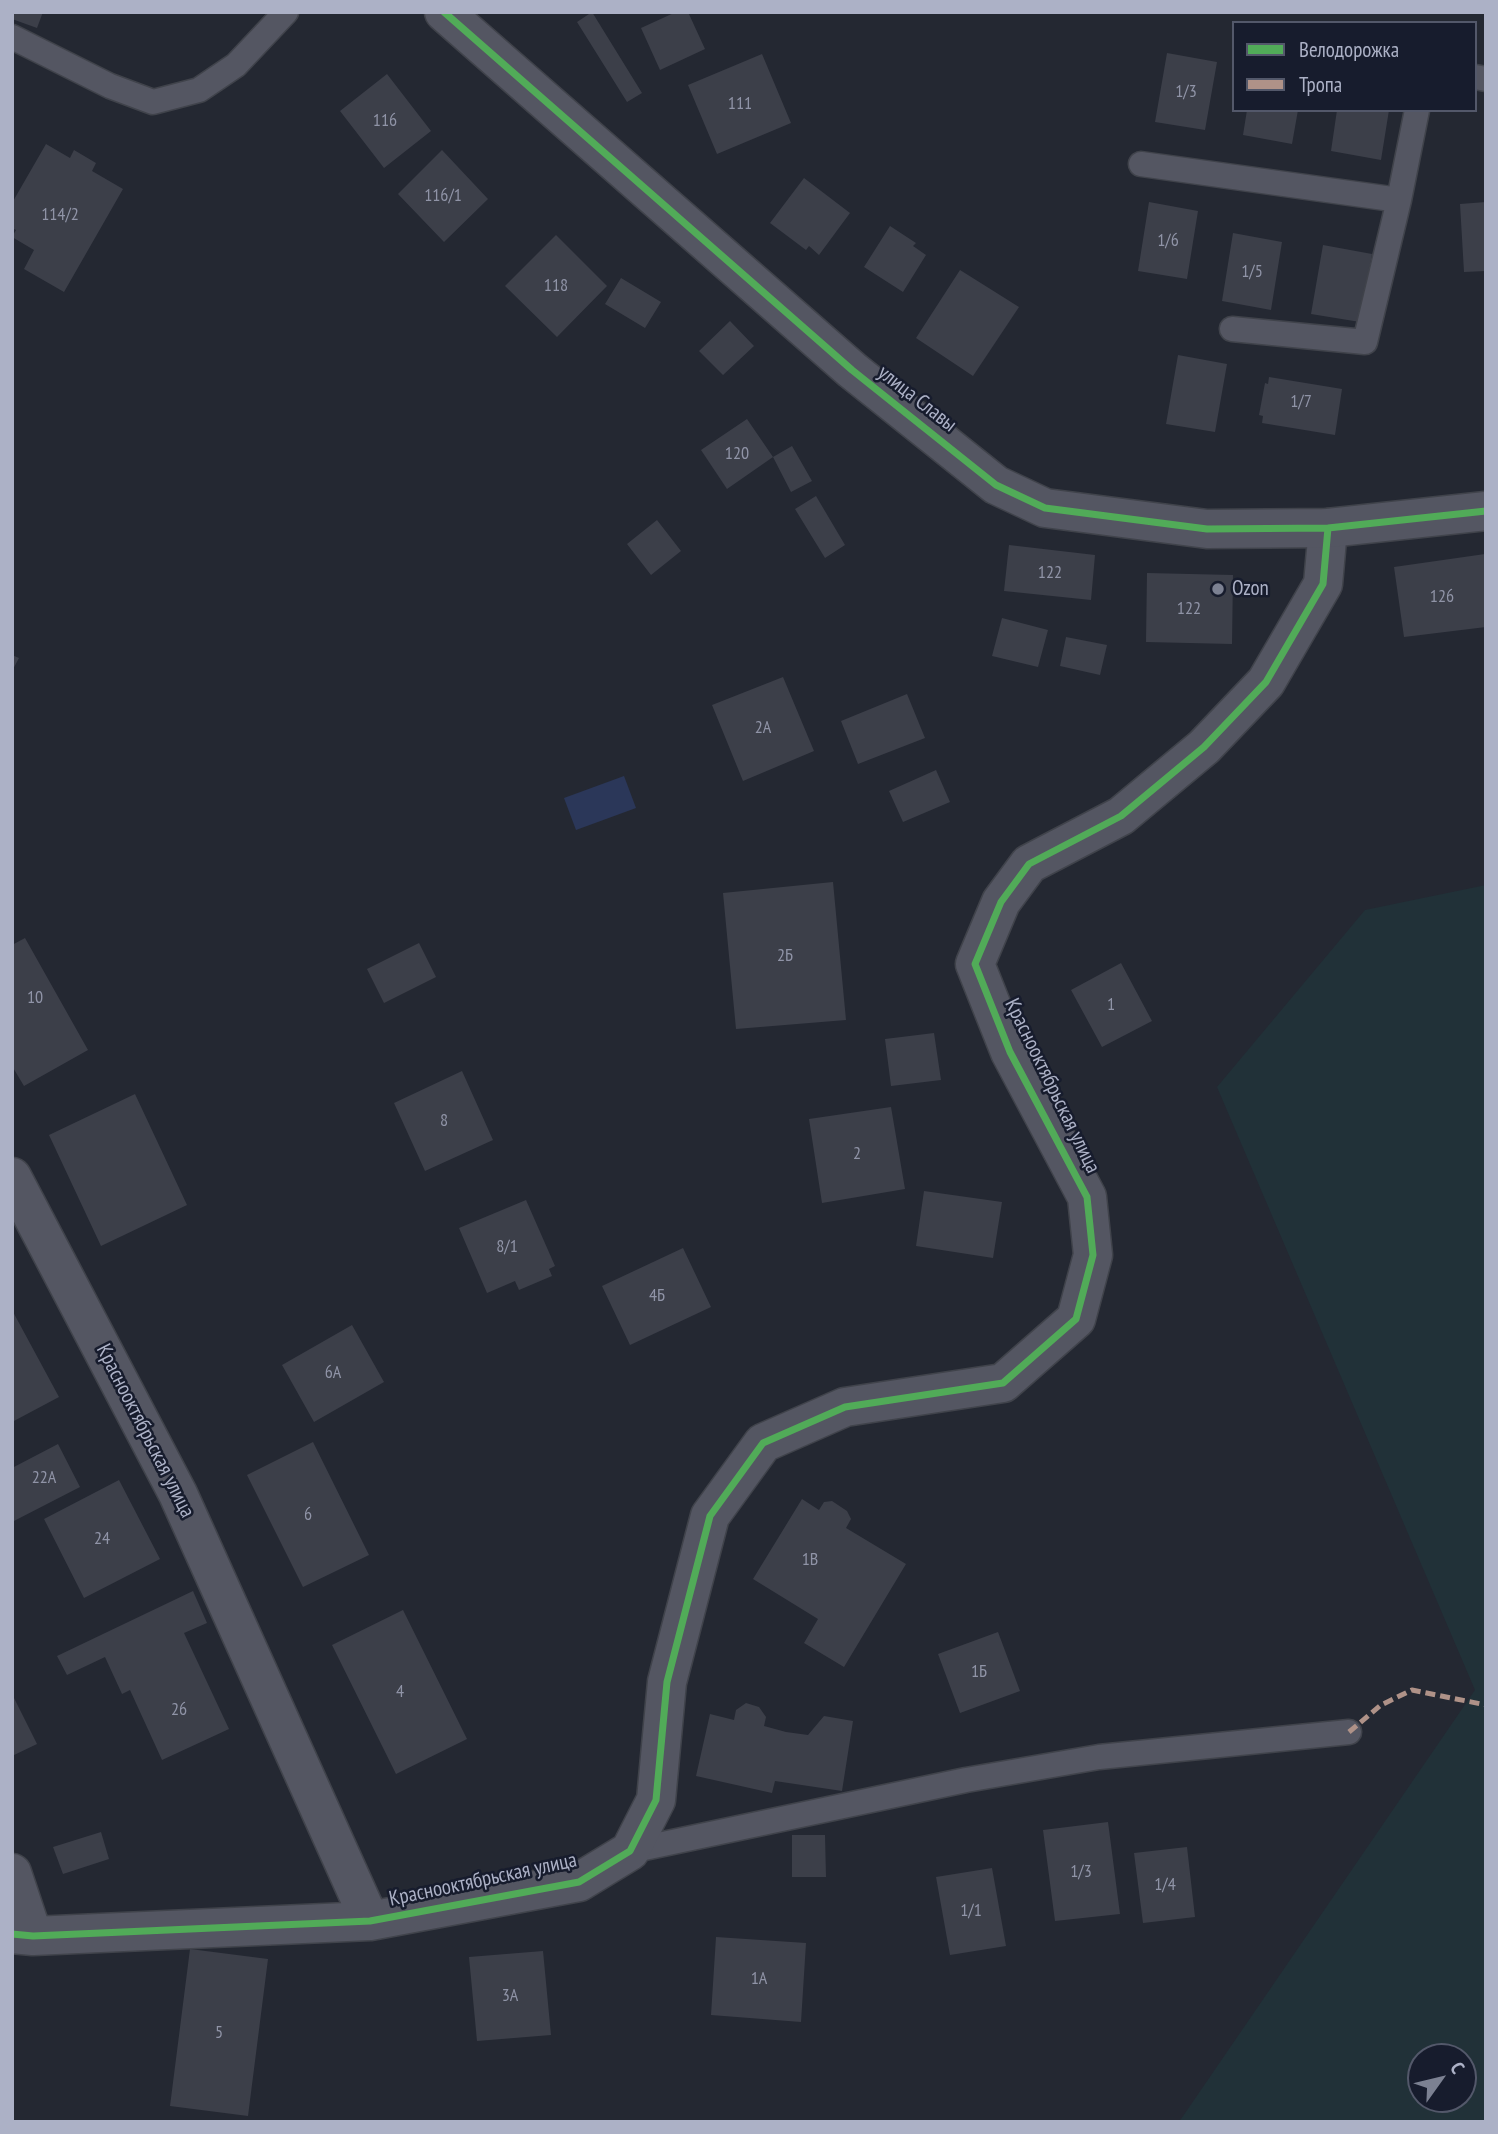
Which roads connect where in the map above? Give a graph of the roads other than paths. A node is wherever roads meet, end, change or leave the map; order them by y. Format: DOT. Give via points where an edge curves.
graph roads {
  1 [pos="286,12"];
  2 [pos="444,12"];
  3 [pos="12,37"];
  4 [pos="1417,112"];
  5 [pos="1141,164"];
  6 [pos="1399,200"];
  7 [pos="1232,329"];
  8 [pos="1486,511"];
  9 [pos="1328,528"];
  10 [pos="12,1177"];
  11 [pos="1349,1732"];
  12 [pos="630,1851"];
  13 [pos="12,1873"];
  14 [pos="370,1921"];
  15 [pos="23,1935"];
  1 -- 3 [label="lane" via="227,72 199,90 153,102"];
  2 -- 9 [label="street, улица Славы" via="852,370 996,485 1045,508 1103,517 1206,529"];
  4 -- 6 [label="lane"];
  5 -- 6 [label="lane"];
  6 -- 7 [label="lane" via="1365,342"];
  8 -- 9 [label="street, улица Славы"];
  9 -- 12 [label="street, Краснооктябрьская улица" via="1324,584 1266,682 1204,747 1121,816 1029,864 1001,902 975,964 1010,1052 1087,1197 1093,1255 1076,1319 1003,1383 845,1407 763,1443 710,1516 667,1682 656,1800"];
  10 -- 14 [label="street, Краснооктябрьская улица" via="178,1494"];
  11 -- 12 [label="lane" via="1099,1756"];
  12 -- 14 [label="street, Краснооктябрьская улица" via="579,1882"];
  13 -- 15 [label="street, Краснооктябрьская улица"];
  14 -- 15 [label="street, Краснооктябрьская улица"];
}
